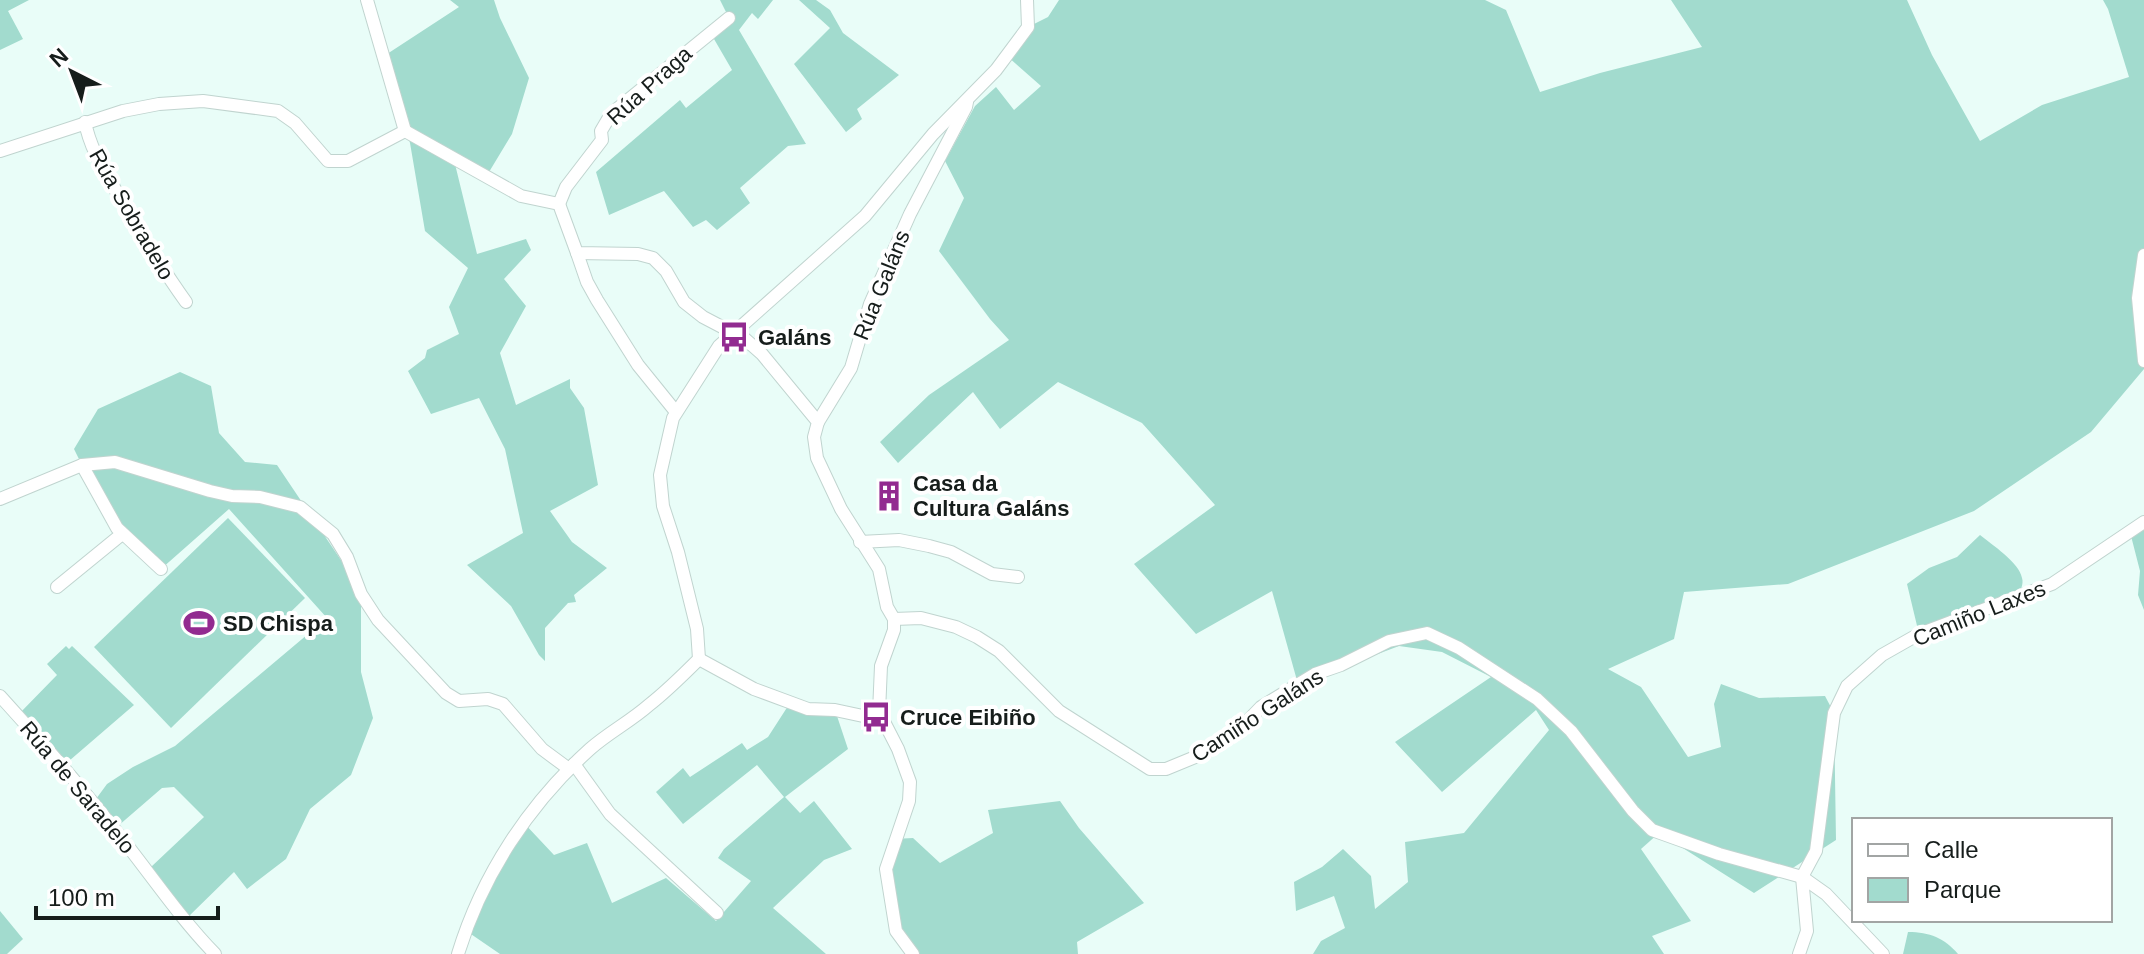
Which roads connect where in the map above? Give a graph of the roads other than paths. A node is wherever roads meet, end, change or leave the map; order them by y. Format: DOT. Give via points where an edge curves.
graph roads {
  1 [pos="367,0"];
  2 [pos="1027,0"];
  3 [pos="729,18"];
  4 [pos="967,99"];
  5 [pos="85,122"];
  6 [pos="405,131"];
  7 [pos="933,134"];
  8 [pos="945,147"];
  9 [pos="0,151"];
  10 [pos="559,204"];
  11 [pos="577,253"];
  12 [pos="2144,255"];
  13 [pos="186,302"];
  14 [pos="732,333"];
  15 [pos="2144,361"];
  16 [pos="676,412"];
  17 [pos="818,422"];
  18 [pos="82,465"];
  19 [pos="0,499"];
  20 [pos="2144,522"];
  21 [pos="122,534"];
  22 [pos="860,542"];
  23 [pos="161,569"];
  24 [pos="1018,577"];
  25 [pos="57,587"];
  26 [pos="894,619"];
  27 [pos="699,659"];
  28 [pos="0,696"];
  29 [pos="879,712"];
  30 [pos="572,767"];
  31 [pos="1802,877"];
  32 [pos="717,913"];
  33 [pos="1852,921"];
  34 [pos="1853,922"];
  35 [pos="215,954"];
  36 [pos="458,954"];
  37 [pos="913,954"];
  38 [pos="1799,954"];
  39 [pos="1883,954"];
  1 -- 6 [label="street"];
  2 -- 4 [label="street" via="1028,27"];
  3 -- 10 [label="street, Rúa Praga" via="611,114 602,140"];
  4 -- 7 [label="street"];
  4 -- 8 [label="street, Rúa Galáns"];
  5 -- 6 [label="street, Rúa Sobradelo" via="186,101 273,108 295,123 328,161 342,162"];
  5 -- 9 [label="street, Rúa Sobradelo"];
  5 -- 13 [label="street, Rúa Sobradelo" via="98,160 138,232"];
  6 -- 10 [label="street" via="521,196"];
  7 -- 8 [label="street"];
  7 -- 14 [label="street" via="865,216"];
  8 -- 17 [label="street, Rúa Galáns" via="870,304 851,368"];
  10 -- 11 [label="street"];
  11 -- 14 [label="street" via="653,258 684,302"];
  11 -- 16 [label="street" via="591,291 638,365"];
  12 -- 15 [label="street" via="2138,298"];
  14 -- 16 [label="street" via="708,359"];
  14 -- 17 [label="street" via="762,354"];
  16 -- 27 [label="street" via="660,475 663,506 697,629"];
  17 -- 22 [label="street" via="817,458"];
  18 -- 19 [label="street"];
  18 -- 21 [label="street"];
  18 -- 30 [label="street" via="115,462 210,491 291,503 310,513 341,546 378,620 446,693 459,701 503,704 542,749"];
  20 -- 31 [label="street, Camiño Laxes" via="2052,584 1919,634 1882,655 1847,686 1834,713 1816,851"];
  21 -- 23 [label="street"];
  21 -- 25 [label="street"];
  22 -- 24 [label="street" via="899,540 929,546 992,574"];
  22 -- 26 [label="street" via="879,569"];
  26 -- 29 [label="street" via="881,666"];
  26 -- 31 [label="street, Camiño Galáns" via="921,618 977,637 999,651 1059,711 1150,769 1166,769 1200,755 1234,735 1261,707 1315,674 1389,641 1427,633 1537,699 1571,731 1652,830"];
  27 -- 29 [label="street" via="754,689 808,709 863,716"];
  27 -- 30 [label="street"];
  28 -- 35 [label="street, Rúa de Saradelo"];
  29 -- 37 [label="street" via="910,782 909,801 886,869 896,931"];
  30 -- 32 [label="street" via="610,814"];
  30 -- 36 [label="street" via="503,853"];
  31 -- 33 [label="street, Camiño Galáns"];
  31 -- 38 [label="street, Camiño Laxes" via="1807,931"];
  34 -- 39 [label="street, Camiño Galáns"];
}
